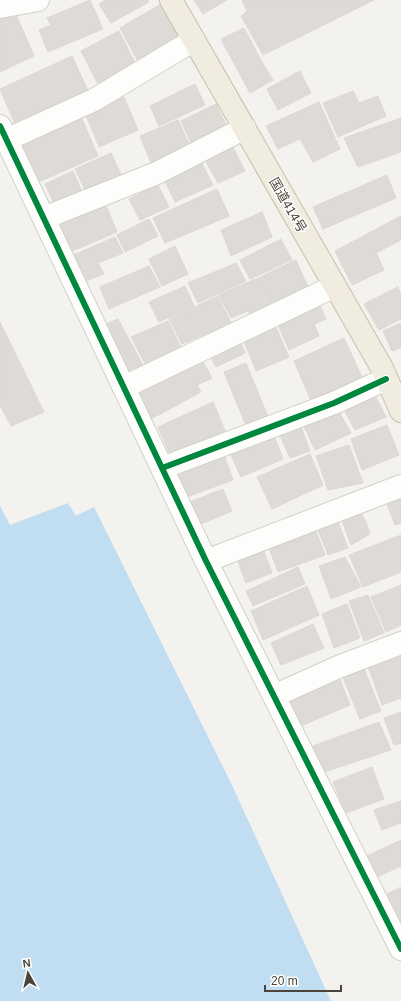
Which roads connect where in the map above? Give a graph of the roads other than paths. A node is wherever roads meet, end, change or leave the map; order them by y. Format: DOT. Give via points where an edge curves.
graph roads {
  1 [pos="38,0"];
  2 [pos="172,0"];
  3 [pos="0,7"];
  4 [pos="194,40"];
  5 [pos="245,128"];
  6 [pos="3,133"];
  7 [pos="44,218"];
  8 [pos="335,286"];
  9 [pos="386,379"];
  10 [pos="124,387"];
  11 [pos="401,411"];
  12 [pos="162,468"];
  13 [pos="401,486"];
  14 [pos="206,561"];
  15 [pos="401,643"];
  16 [pos="274,696"];
  17 [pos="401,949"];
  1 -- 3 [label="street"];
  2 -- 4 [label="highway, 国道414号"];
  4 -- 5 [label="highway, 国道414号"];
  4 -- 6 [label="street" via="94,100"];
  5 -- 7 [label="street" via="157,172"];
  5 -- 8 [label="highway, 国道414号"];
  6 -- 7 [label="street"];
  7 -- 10 [label="street"];
  8 -- 9 [label="highway, 国道414号"];
  8 -- 10 [label="street"];
  9 -- 11 [label="highway, 国道414号"];
  9 -- 12 [label="street" via="334,403"];
  10 -- 12 [label="street"];
  12 -- 14 [label="street"];
  13 -- 14 [label="street"];
  14 -- 16 [label="street"];
  15 -- 16 [label="street" via="338,667"];
  16 -- 17 [label="street"];
}
